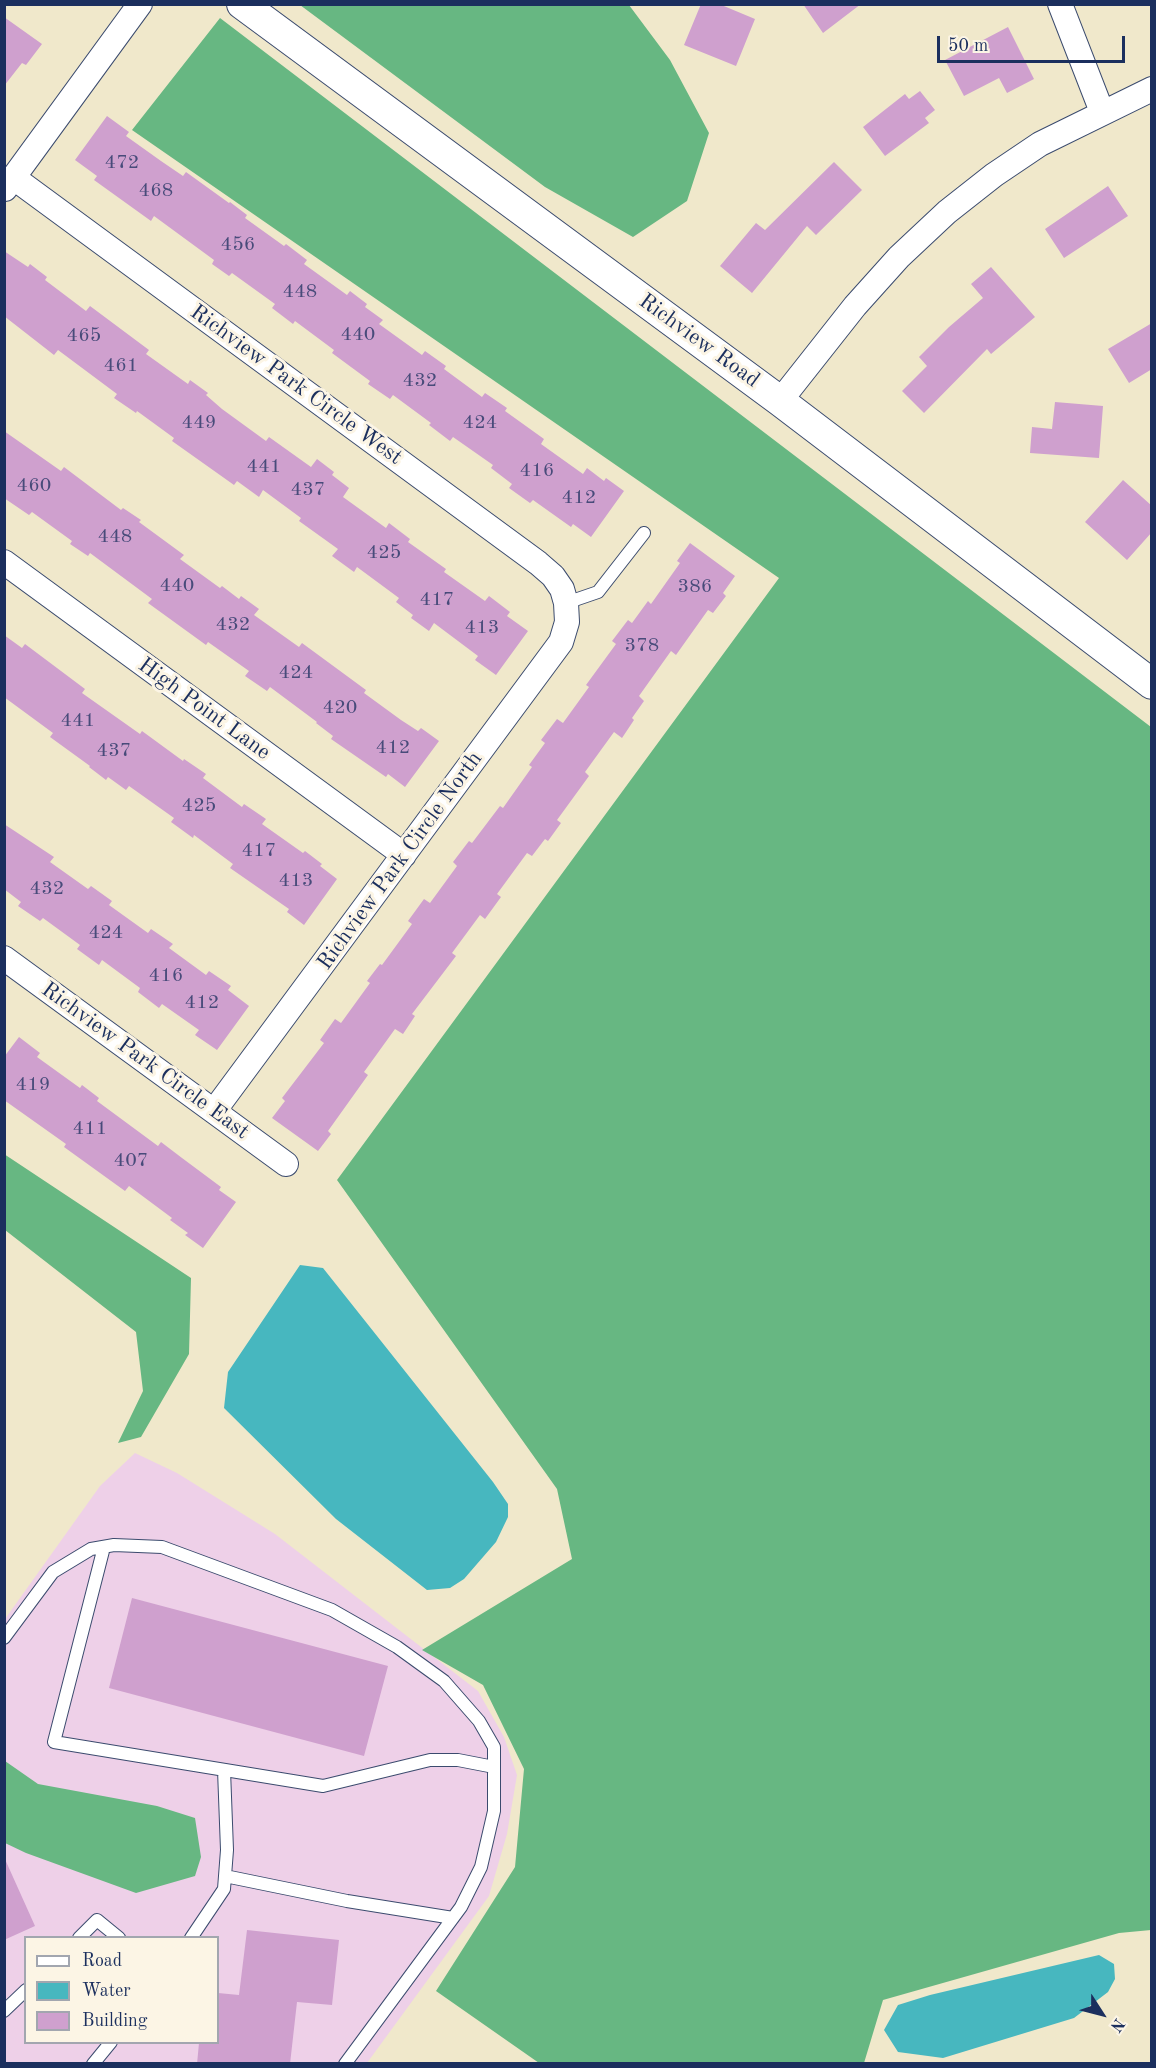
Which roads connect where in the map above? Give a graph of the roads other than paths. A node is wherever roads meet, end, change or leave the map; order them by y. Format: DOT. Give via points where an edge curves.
graph roads {
  1 [pos="140,4"];
  2 [pos="242,4"];
  3 [pos="1060,4"];
  4 [pos="1152,88"];
  5 [pos="1102,112"];
  6 [pos="9,184"];
  7 [pos="780,401"];
  8 [pos="644,533"];
  9 [pos="4,562"];
  10 [pos="566,603"];
  11 [pos="1152,684"];
  12 [pos="404,855"];
  13 [pos="4,958"];
  14 [pos="214,1111"];
  15 [pos="286,1164"];
  16 [pos="104,1547"];
  17 [pos="4,1638"];
  18 [pos="494,1767"];
  19 [pos="224,1770"];
  20 [pos="225,1876"];
  21 [pos="453,1918"];
  22 [pos="81,1936"];
  23 [pos="117,1936"];
  24 [pos="191,1936"];
  25 [pos="24,1992"];
  26 [pos="4,2011"];
  27 [pos="110,2044"];
  28 [pos="93,2064"];
  29 [pos="345,2064"];
  1 -- 6 [label="street"];
  2 -- 7 [label="street, Richview Road"];
  3 -- 5 [label="street"];
  4 -- 5 [label="street"];
  5 -- 7 [label="street" via="1040,144 947,212 855,306"];
  6 -- 10 [label="street, Richview Park Circle West" via="538,563 553,576"];
  7 -- 11 [label="street, Richview Road"];
  8 -- 10 [label="lane" via="598,592"];
  9 -- 12 [label="street, High Point Lane"];
  10 -- 12 [label="street, Richview Park Circle North" via="567,622 561,642"];
  12 -- 14 [label="street, Richview Park Circle North"];
  13 -- 14 [label="street, Richview Park Circle East"];
  14 -- 15 [label="street, Richview Park Circle East"];
  16 -- 17 [label="lane" via="91,1549 53,1572"];
  16 -- 18 [label="lane" via="162,1547 332,1610 397,1647 444,1681 479,1721 494,1747"];
  16 -- 19 [label="lane" via="54,1742"];
  18 -- 19 [label="lane" via="458,1760 430,1760 323,1786"];
  18 -- 21 [label="lane" via="494,1811 481,1867"];
  19 -- 20 [label="lane"];
  20 -- 21 [label="lane"];
  20 -- 24 [label="lane" via="224,1889"];
  21 -- 29 [label="lane"];
  22 -- 23 [label="lane" via="97,1920"];
  25 -- 26 [label="lane"];
  27 -- 28 [label="lane"];
}
